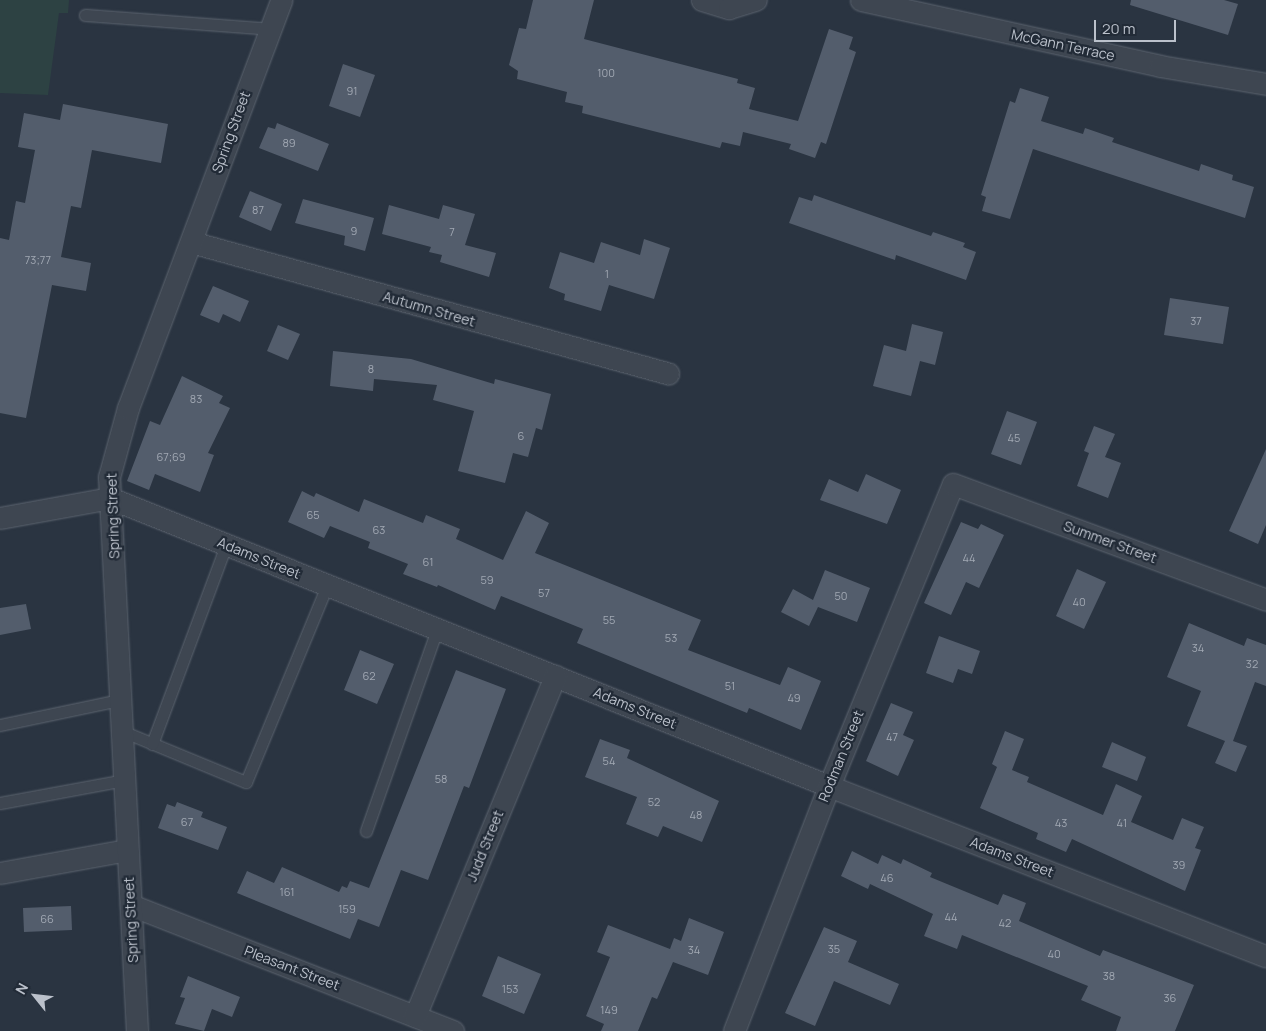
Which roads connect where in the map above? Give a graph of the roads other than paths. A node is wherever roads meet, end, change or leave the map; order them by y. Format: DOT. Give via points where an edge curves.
graph roads {
  1 [pos="281,0"];
  2 [pos="702,0"];
  3 [pos="756,0"];
  4 [pos="861,0"];
  5 [pos="85,14"];
  6 [pos="270,30"];
  7 [pos="1266,84"];
  8 [pos="191,242"];
  9 [pos="668,373"];
  10 [pos="953,484"];
  11 [pos="110,498"];
  12 [pos="0,518"];
  13 [pos="226,545"];
  14 [pos="326,585"];
  15 [pos="1266,600"];
  16 [pos="437,629"];
  17 [pos="555,676"];
  18 [pos="120,700"];
  19 [pos="0,725"];
  20 [pos="122,731"];
  21 [pos="152,744"];
  22 [pos="124,780"];
  23 [pos="829,786"];
  24 [pos="0,803"];
  25 [pos="366,831"];
  26 [pos="127,850"];
  27 [pos="0,873"];
  28 [pos="131,905"];
  29 [pos="1266,956"];
  30 [pos="415,1016"];
  31 [pos="137,1031"];
  32 [pos="453,1031"];
  33 [pos="734,1031"];
  1 -- 6 [label="street, Spring Street"];
  2 -- 3 [label="street" via="729,8"];
  4 -- 7 [label="street, McGann Terrace" via="1160,66"];
  5 -- 6 [label="lane"];
  6 -- 8 [label="street, Spring Street"];
  8 -- 9 [label="street, Autumn Street"];
  8 -- 11 [label="street, Spring Street" via="119,435 109,477"];
  10 -- 15 [label="street, Summer Street"];
  10 -- 23 [label="street, Rodman Street"];
  11 -- 12 [label="street"];
  11 -- 13 [label="street, Adams Street"];
  11 -- 18 [label="street, Spring Street"];
  13 -- 14 [label="street, Adams Street"];
  13 -- 21 [label="lane"];
  14 -- 16 [label="street, Adams Street"];
  14 -- 21 [label="lane" via="246,782"];
  16 -- 17 [label="street, Adams Street"];
  16 -- 25 [label="lane"];
  17 -- 23 [label="street, Adams Street"];
  17 -- 30 [label="street, Judd Street"];
  18 -- 19 [label="lane"];
  18 -- 20 [label="street, Spring Street"];
  20 -- 21 [label="lane"];
  20 -- 22 [label="street, Spring Street"];
  22 -- 24 [label="lane"];
  22 -- 26 [label="street, Spring Street"];
  23 -- 29 [label="street, Adams Street"];
  23 -- 33 [label="street, Rodman Street"];
  26 -- 27 [label="street"];
  26 -- 28 [label="street, Spring Street"];
  28 -- 30 [label="street, Pleasant Street"];
  28 -- 31 [label="street, Spring Street"];
  30 -- 32 [label="street, Pleasant Street"];
}
